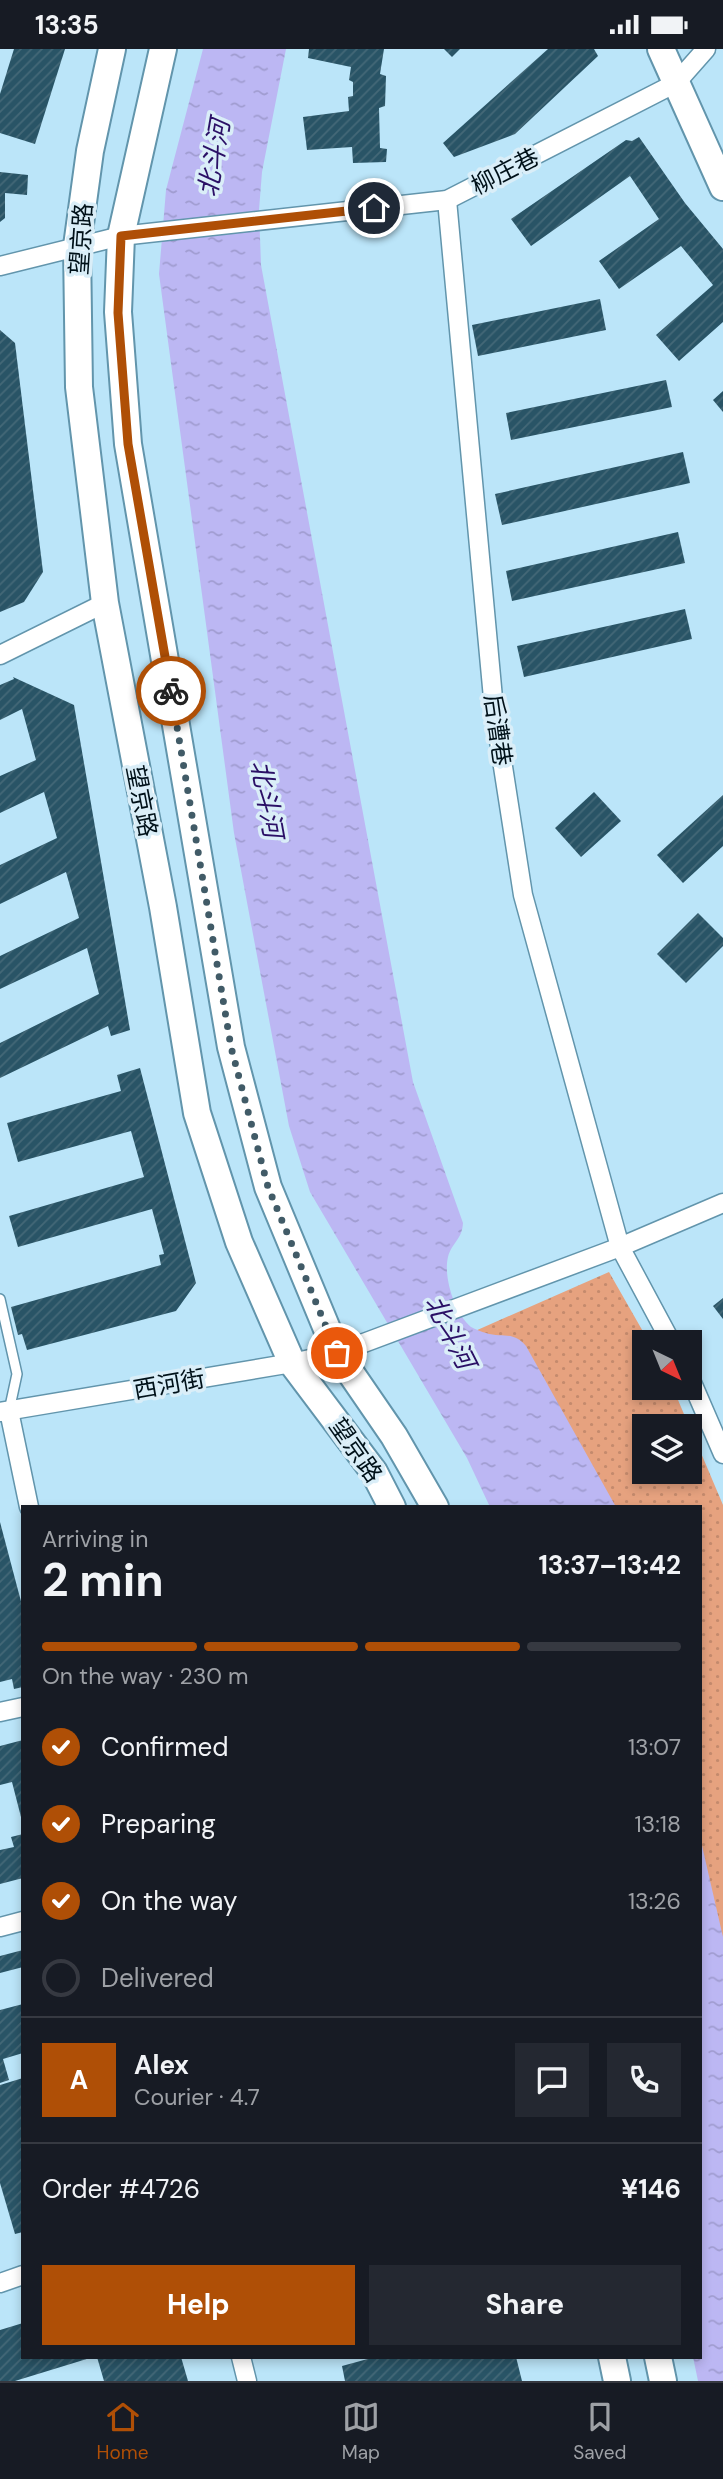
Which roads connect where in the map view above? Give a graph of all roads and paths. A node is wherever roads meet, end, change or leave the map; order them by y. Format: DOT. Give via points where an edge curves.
graph roads {
  1 [pos="112,49"];
  2 [pos="163,49"];
  3 [pos="661,49"];
  4 [pos="706,49"];
  5 [pos="676,83"];
  6 [pos="723,187"];
  7 [pos="447,200"];
  8 [pos="121,236"];
  9 [pos="77,246"];
  10 [pos="0,266"];
  11 [pos="105,603"];
  12 [pos="0,655"];
  13 [pos="723,1203"];
  14 [pos="620,1247"];
  15 [pos="0,1299"];
  16 [pos="665,1330"];
  17 [pos="337,1353"];
  18 [pos="292,1363"];
  19 [pos="700,1400"];
  20 [pos="4,1412"];
  21 [pos="723,1454"];
  22 [pos="28,1505"];
  23 [pos="391,1505"];
  24 [pos="434,1505"];
  25 [pos="21,1707"];
  26 [pos="0,1712"];
  27 [pos="21,1922"];
  28 [pos="0,1927"];
  29 [pos="21,2276"];
  30 [pos="0,2283"];
  31 [pos="242,2359"];
  32 [pos="612,2359"];
  33 [pos="658,2359"];
  34 [pos="247,2381"];
  35 [pos="617,2381"];
  36 [pos="663,2381"];
  1 -- 9 [label="main road, 望京路" via="90,151"];
  2 -- 8 [label="main road, 望京路"];
  3 -- 5 [label="main road"];
  4 -- 5 [label="street, 柳庄巷"];
  5 -- 6 [label="main road"];
  5 -- 7 [label="street, 柳庄巷"];
  7 -- 8 [label="street, 柳庄巷"];
  7 -- 14 [label="street, 后漕巷" via="494,709 523,895"];
  8 -- 9 [label="street, 柳庄巷"];
  8 -- 17 [label="main road, 望京路" via="118,313 128,444 231,1047 268,1187"];
  9 -- 10 [label="street, 柳庄巷"];
  9 -- 11 [label="main road, 望京路" via="79,387"];
  11 -- 12 [label="street"];
  11 -- 18 [label="main road, 望京路" via="197,1113 239,1242"];
  13 -- 14 [label="street"];
  14 -- 16 [label="street, 后漕巷"];
  14 -- 17 [label="street, 西河街"];
  15 -- 20 [label="lane" via="17,1374"];
  17 -- 18 [label="street, 西河街"];
  17 -- 24 [label="main road, 望京路"];
  18 -- 20 [label="street, 西河街"];
  18 -- 23 [label="main road, 望京路" via="374,1472"];
  19 -- 21 [label="street"];
  20 -- 22 [label="street"];
  25 -- 26 [label="street"];
  27 -- 28 [label="street"];
  29 -- 30 [label="street"];
  31 -- 34 [label="street"];
  32 -- 35 [label="main road"];
  33 -- 36 [label="main road"];
}
